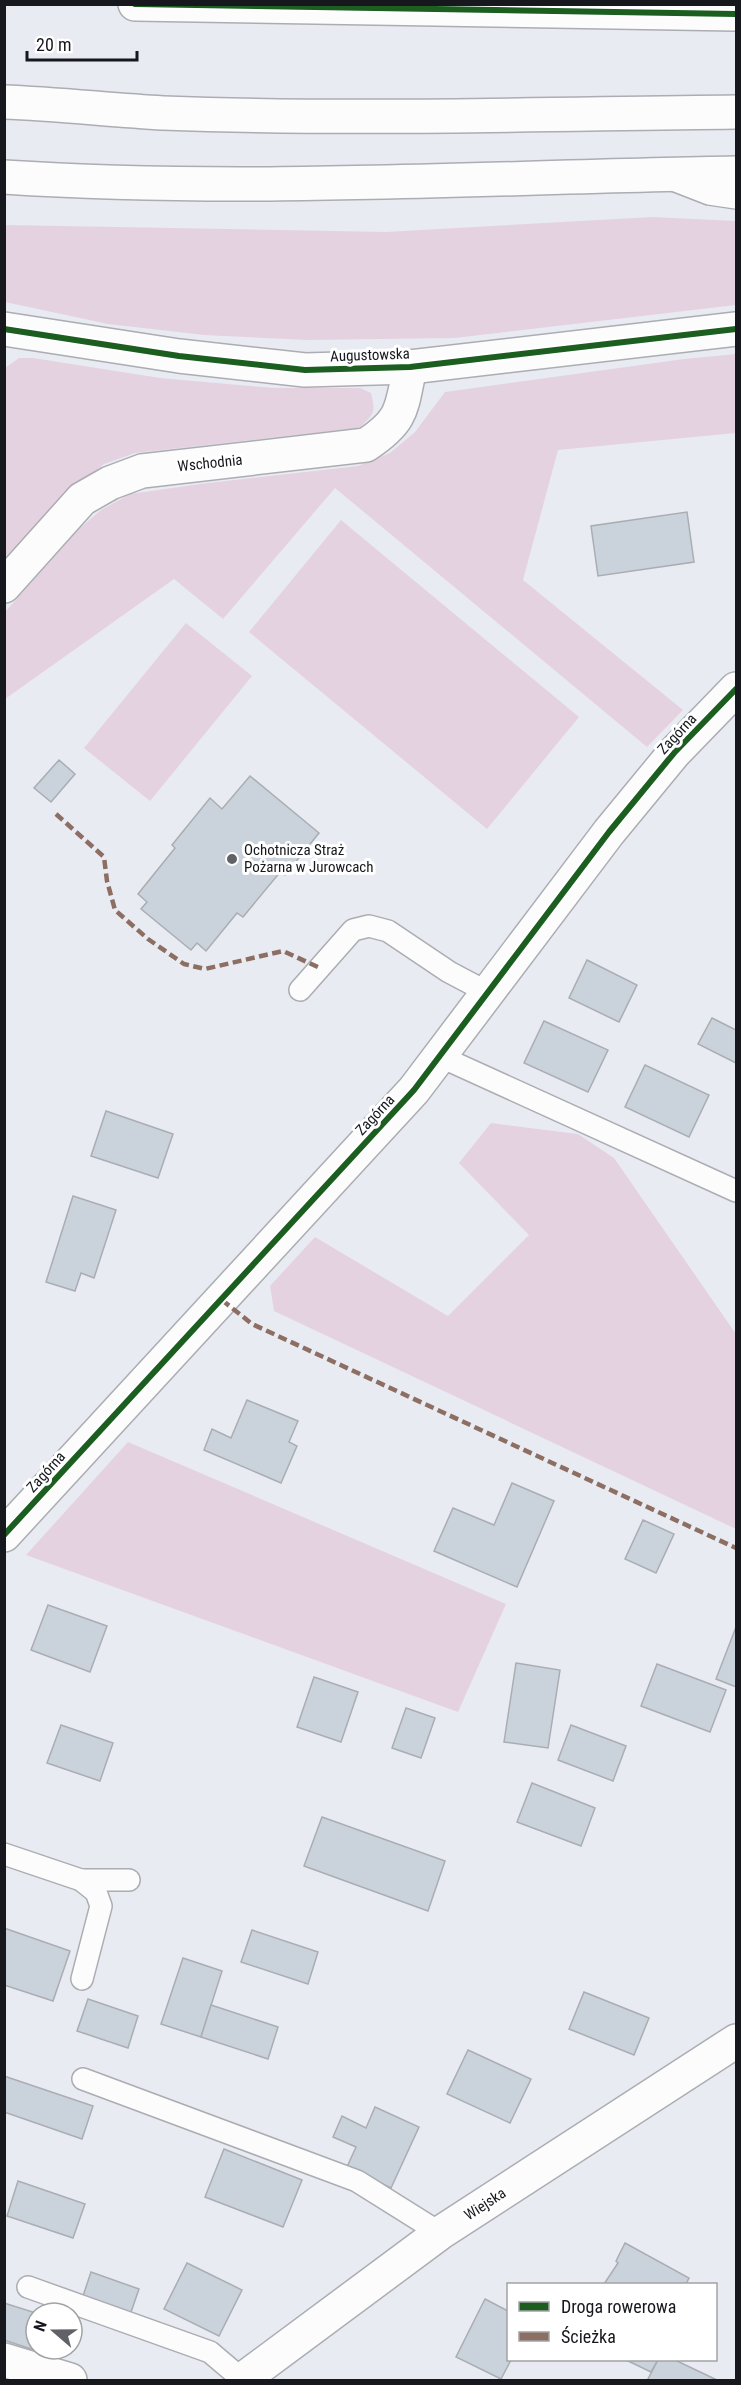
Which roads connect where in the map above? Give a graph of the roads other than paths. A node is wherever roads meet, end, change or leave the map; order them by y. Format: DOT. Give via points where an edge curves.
graph roads {
  1 [pos="135,4"];
  2 [pos="736,14"];
  3 [pos="4,102"];
  4 [pos="736,112"];
  5 [pos="736,173"];
  6 [pos="659,174"];
  7 [pos="4,177"];
  8 [pos="736,198"];
  9 [pos="4,329"];
  10 [pos="736,329"];
  11 [pos="410,367"];
  12 [pos="4,586"];
  13 [pos="736,689"];
  14 [pos="300,990"];
  15 [pos="487,992"];
  16 [pos="439,1056"];
  17 [pos="736,1191"];
  18 [pos="4,1535"];
  19 [pos="4,1854"];
  20 [pos="81,1880"];
  21 [pos="129,1881"];
  22 [pos="81,1980"];
  23 [pos="736,2041"];
  24 [pos="83,2079"];
  25 [pos="440,2233"];
  26 [pos="28,2287"];
  27 [pos="4,2360"];
  28 [pos="69,2380"];
  29 [pos="242,2380"];
  1 -- 2 [label="main road"];
  3 -- 4 [label="main road" via="310,116"];
  5 -- 6 [label="main road"];
  6 -- 7 [label="main road" via="266,184"];
  6 -- 8 [label="lane" via="709,194"];
  9 -- 11 [label="main road, Augustowska" via="179,356 305,370"];
  10 -- 11 [label="main road, Augustowska"];
  11 -- 12 [label="main road, Wschodnia" via="400,413 387,431 366,445 142,471 110,483 82,499"];
  13 -- 15 [label="main road, Zagórna" via="674,753 616,823"];
  14 -- 15 [label="lane" via="353,930 369,926 388,931"];
  15 -- 16 [label="main road, Zagórna"];
  16 -- 17 [label="lane"];
  16 -- 18 [label="main road, Zagórna" via="414,1090"];
  19 -- 20 [label="lane"];
  20 -- 21 [label="lane"];
  20 -- 22 [label="lane" via="96,1892 101,1906"];
  23 -- 25 [label="main road, Wiejska"];
  24 -- 25 [label="lane" via="357,2181"];
  25 -- 29 [label="main road, Wiejska"];
  26 -- 29 [label="lane" via="210,2352"];
  27 -- 28 [label="main road"];
}
